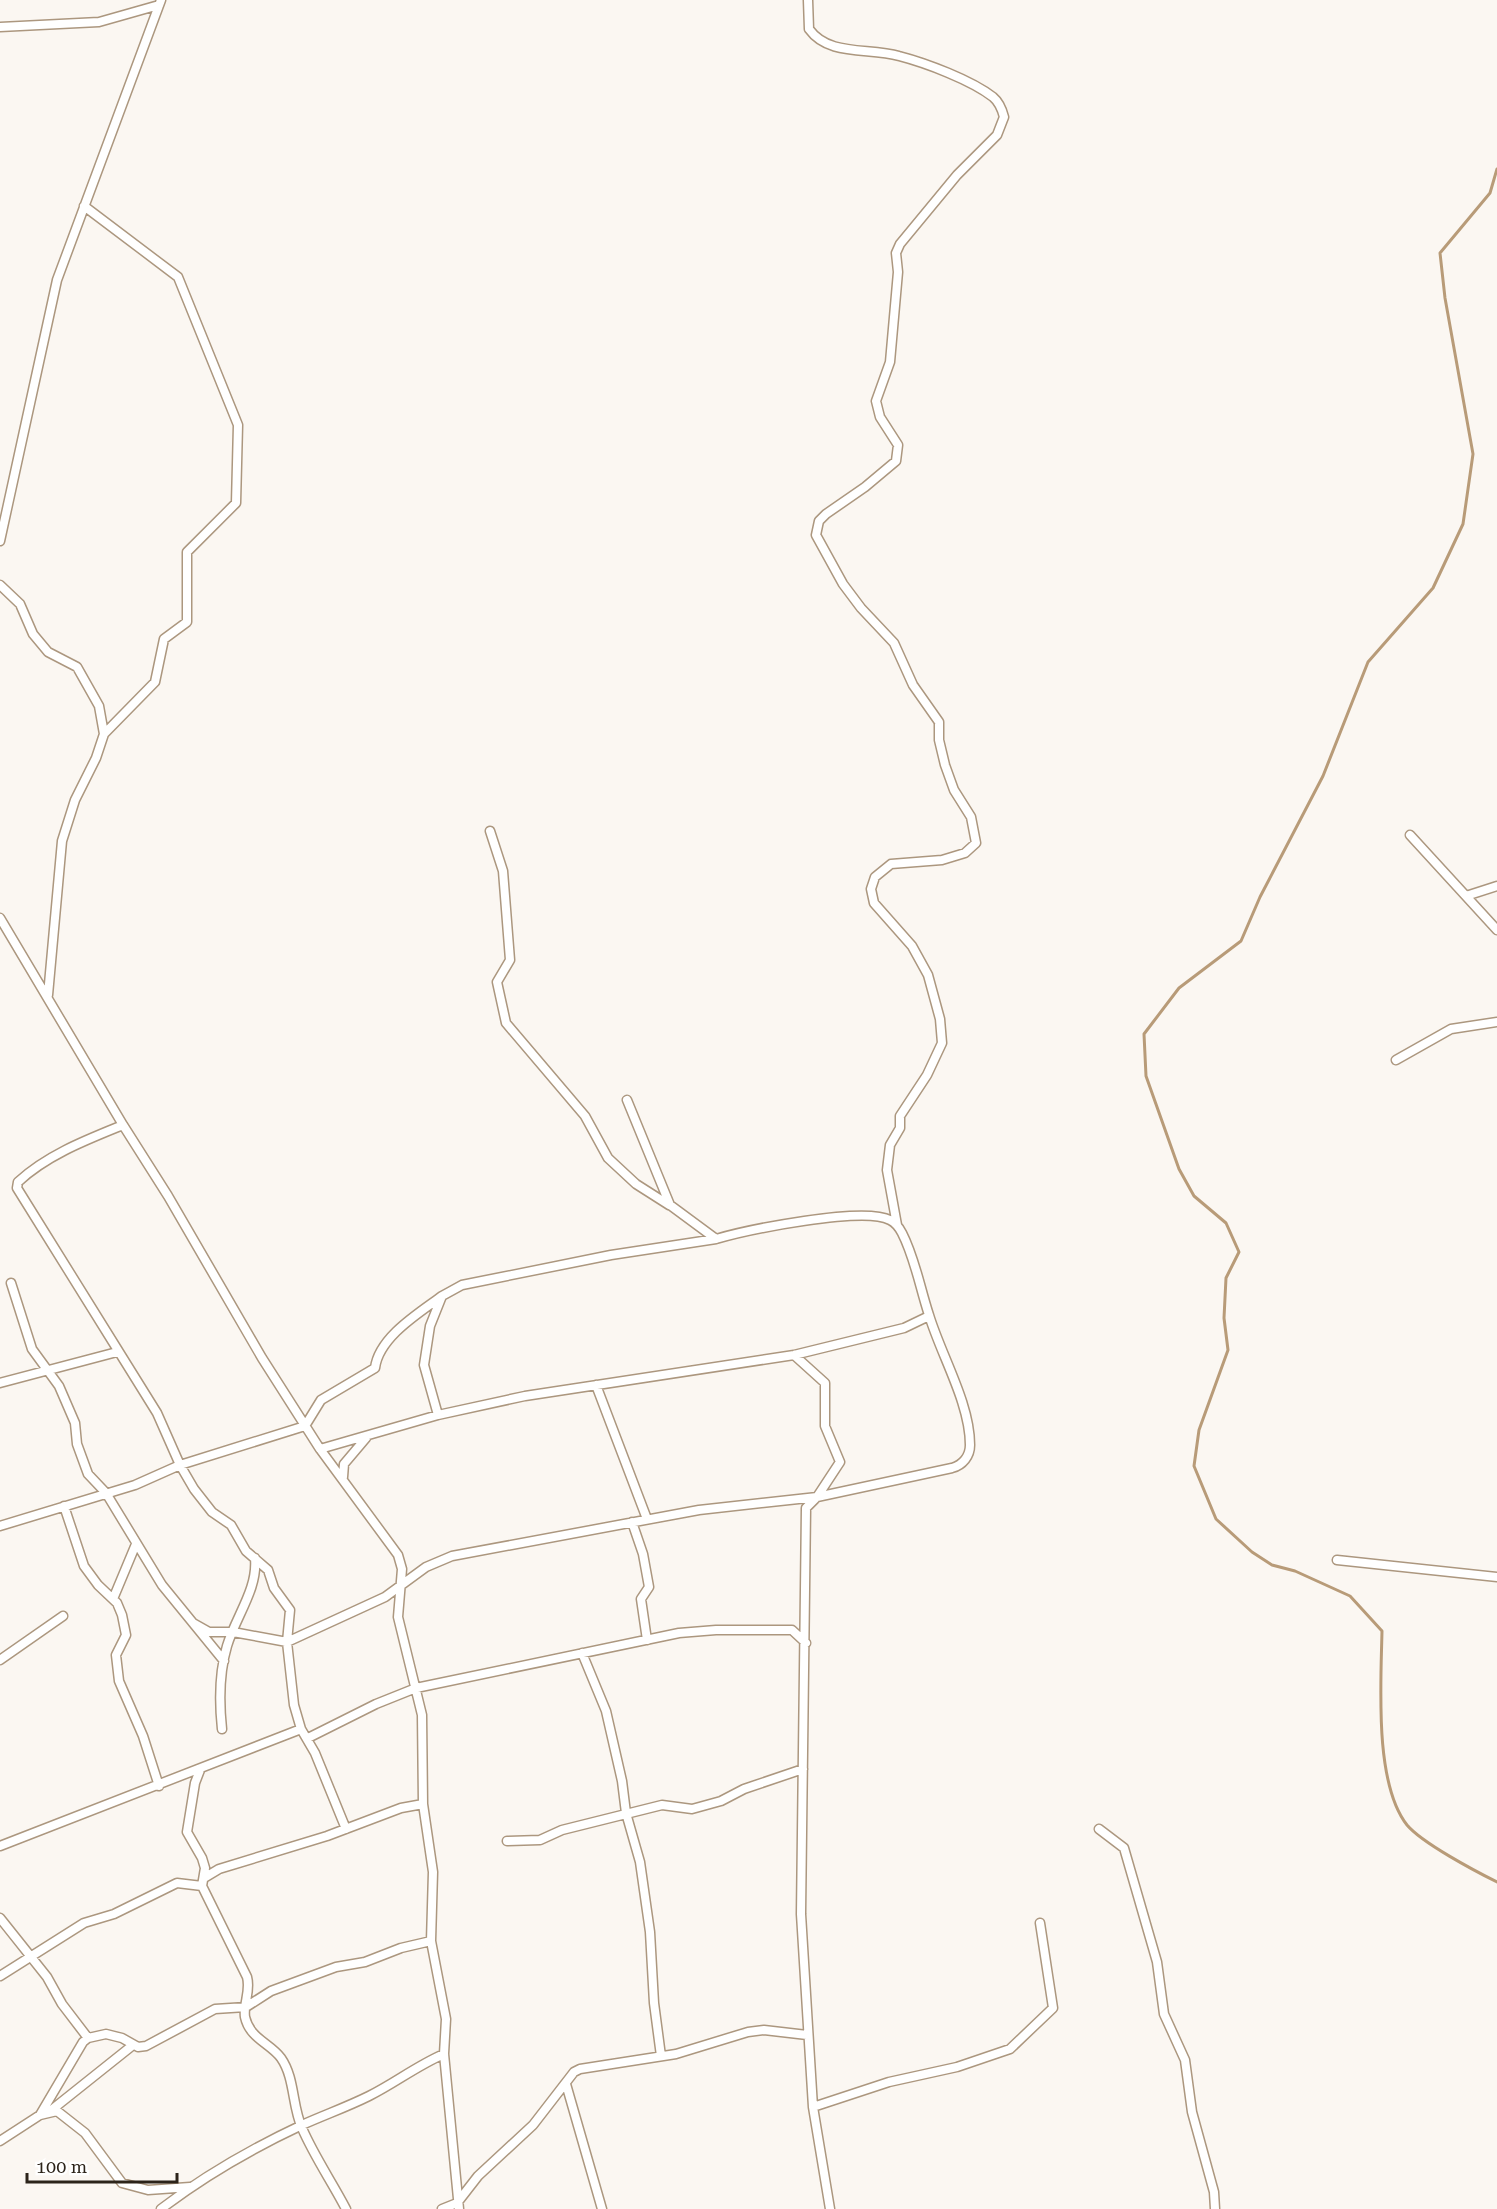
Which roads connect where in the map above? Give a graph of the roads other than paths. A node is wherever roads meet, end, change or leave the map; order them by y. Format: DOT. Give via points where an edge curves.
graph roads {
  1 [pos="808,0"];
  2 [pos="160,3"];
  3 [pos="0,27"];
  4 [pos="84,206"];
  5 [pos="0,542"];
  6 [pos="0,585"];
  7 [pos="104,734"];
  8 [pos="490,831"];
  9 [pos="1410,835"];
  10 [pos="1497,886"];
  11 [pos="1466,896"];
  12 [pos="0,918"];
  13 [pos="1497,930"];
  14 [pos="48,996"];
  15 [pos="1497,1022"];
  16 [pos="1396,1060"];
  17 [pos="627,1100"];
  18 [pos="123,1125"];
  19 [pos="670,1205"];
  20 [pos="897,1225"];
  21 [pos="716,1239"];
  22 [pos="11,1283"];
  23 [pos="442,1296"];
  24 [pos="929,1316"];
  25 [pos="117,1352"];
  26 [pos="794,1355"];
  27 [pos="48,1370"];
  28 [pos="0,1383"];
  29 [pos="596,1385"];
  30 [pos="438,1414"];
  31 [pos="306,1426"];
  32 [pos="366,1437"];
  33 [pos="320,1449"];
  34 [pos="180,1465"];
  35 [pos="343,1477"];
  36 [pos="106,1493"];
  37 [pos="817,1497"];
  38 [pos="64,1506"];
  39 [pos="647,1519"];
  40 [pos="632,1522"];
  41 [pos="0,1526"];
  42 [pos="136,1544"];
  43 [pos="255,1558"];
  44 [pos="1337,1560"];
  45 [pos="1497,1577"];
  46 [pos="401,1586"];
  47 [pos="113,1599"];
  48 [pos="63,1616"];
  49 [pos="193,1623"];
  50 [pos="233,1632"];
  51 [pos="647,1640"];
  52 [pos="287,1642"];
  53 [pos="806,1643"];
  54 [pos="582,1653"];
  55 [pos="0,1660"];
  56 [pos="224,1661"];
  57 [pos="416,1688"];
  58 [pos="222,1729"];
  59 [pos="301,1729"];
  60 [pos="308,1738"];
  61 [pos="803,1769"];
  62 [pos="200,1770"];
  63 [pos="159,1786"];
  64 [pos="423,1804"];
  65 [pos="626,1814"];
  66 [pos="346,1829"];
  67 [pos="1099,1829"];
  68 [pos="507,1841"];
  69 [pos="0,1846"];
  70 [pos="203,1882"];
  71 [pos="0,1918"];
  72 [pos="1040,1923"];
  73 [pos="431,1941"];
  74 [pos="30,1956"];
  75 [pos="0,1976"];
  76 [pos="246,2007"];
  77 [pos="807,2035"];
  78 [pos="88,2038"];
  79 [pos="133,2045"];
  80 [pos="444,2054"];
  81 [pos="662,2056"];
  82 [pos="566,2084"];
  83 [pos="813,2107"];
  84 [pos="44,2113"];
  85 [pos="300,2126"];
  86 [pos="0,2141"];
  87 [pos="190,2187"];
  88 [pos="458,2206"];
  89 [pos="161,2209"];
  90 [pos="346,2209"];
  91 [pos="442,2209"];
  92 [pos="602,2209"];
  93 [pos="830,2209"];
  94 [pos="1215,2209"];
  1 -- 20 [label="street" via="809,29 819,41 900,56 948,74 993,97 1004,117 997,135 957,175 900,244 896,253 898,272 890,362 876,401 880,417 898,445 898,456 865,487 826,514 819,521 816,535 843,584 894,643 913,685 939,723 945,765 954,790 971,817 976,843 965,853 942,860 891,864 875,877 871,889 874,903 912,946 928,975 942,1043 900,1116 900,1128 890,1145 887,1170"];
  2 -- 3 [label="street" via="99,22"];
  2 -- 4 [label="street"];
  4 -- 5 [label="street" via="57,280"];
  4 -- 7 [label="street" via="178,276 238,425 237,503 187,552 187,622 164,639 155,682"];
  6 -- 7 [label="street" via="20,604 33,634 48,652 76,667 99,706"];
  7 -- 14 [label="street" via="62,841"];
  8 -- 19 [label="street" via="503,871 510,960 497,982 506,1023 585,1116 608,1158 636,1184"];
  9 -- 11 [label="street"];
  10 -- 11 [label="street"];
  11 -- 13 [label="street"];
  12 -- 14 [label="street"];
  14 -- 18 [label="street"];
  15 -- 16 [label="street" via="1451,1029"];
  17 -- 19 [label="street"];
  18 -- 25 [label="street" via="75,1144 25,1175 17,1188"];
  18 -- 31 [label="street"];
  19 -- 21 [label="street"];
  20 -- 21 [label="street" via="874,1216 852,1217 769,1226"];
  20 -- 24 [label="street" via="908,1247"];
  21 -- 23 [label="street" via="462,1285"];
  22 -- 27 [label="street" via="32,1349"];
  23 -- 30 [label="street" via="430,1326 424,1365"];
  23 -- 31 [label="street" via="391,1338 376,1356 375,1368 321,1400"];
  24 -- 26 [label="street" via="904,1328"];
  24 -- 37 [label="street" via="965,1415 970,1446 966,1458 952,1468"];
  25 -- 27 [label="street"];
  25 -- 34 [label="street" via="157,1413"];
  26 -- 29 [label="street"];
  26 -- 37 [label="street" via="825,1383 825,1426 840,1462"];
  27 -- 28 [label="street"];
  27 -- 36 [label="street" via="75,1423 77,1444 88,1474"];
  29 -- 30 [label="street"];
  29 -- 39 [label="street"];
  30 -- 32 [label="street"];
  31 -- 33 [label="street"];
  31 -- 34 [label="street"];
  32 -- 33 [label="street"];
  32 -- 35 [label="street" via="344,1464"];
  33 -- 35 [label="street"];
  34 -- 36 [label="street"];
  34 -- 43 [label="street" via="203,1502 231,1526"];
  35 -- 46 [label="street" via="398,1555"];
  36 -- 38 [label="street"];
  36 -- 42 [label="street"];
  37 -- 39 [label="street"];
  37 -- 53 [label="street" via="806,1508"];
  38 -- 41 [label="street"];
  38 -- 47 [label="street" via="84,1566"];
  39 -- 40 [label="street"];
  40 -- 46 [label="street" via="452,1556 426,1567"];
  40 -- 51 [label="street" via="649,1587 641,1599"];
  42 -- 47 [label="street"];
  42 -- 49 [label="street"];
  43 -- 50 [label="street" via="256,1575"];
  43 -- 52 [label="street" via="268,1570 274,1588 290,1610"];
  44 -- 45 [label="street"];
  46 -- 52 [label="street" via="386,1598"];
  46 -- 57 [label="street" via="398,1617"];
  47 -- 63 [label="street" via="123,1615 126,1635 116,1655 119,1681"];
  48 -- 55 [label="street"];
  49 -- 50 [label="street" via="209,1632"];
  49 -- 56 [label="street"];
  50 -- 52 [label="street"];
  50 -- 56 [label="street"];
  51 -- 53 [label="street" via="716,1630 792,1630"];
  51 -- 54 [label="street"];
  52 -- 59 [label="street" via="294,1705"];
  53 -- 61 [label="street"];
  54 -- 57 [label="street"];
  54 -- 65 [label="street" via="606,1711"];
  56 -- 58 [label="street" via="219,1701"];
  57 -- 60 [label="street"];
  57 -- 64 [label="street" via="422,1715"];
  59 -- 60 [label="street"];
  59 -- 62 [label="street"];
  60 -- 66 [label="street"];
  61 -- 65 [label="street" via="692,1809 662,1805"];
  61 -- 77 [label="street" via="801,1914"];
  62 -- 63 [label="street"];
  62 -- 70 [label="street" via="186,1826 202,1858"];
  63 -- 69 [label="street"];
  64 -- 66 [label="street"];
  64 -- 73 [label="street" via="432,1872"];
  65 -- 68 [label="street" via="562,1830 540,1840"];
  65 -- 81 [label="street" via="640,1862"];
  66 -- 70 [label="street" via="219,1869"];
  67 -- 94 [label="street" via="1124,1848 1157,1962 1164,2014 1185,2060 1192,2112"];
  70 -- 74 [label="street" via="170,1886 114,1914 77,1926"];
  70 -- 76 [label="street" via="247,1977"];
  71 -- 74 [label="street"];
  72 -- 83 [label="street" via="1053,2007 1010,2049"];
  73 -- 76 [label="street" via="336,1967 271,1991"];
  73 -- 80 [label="street" via="446,2019"];
  74 -- 75 [label="street"];
  74 -- 78 [label="street"];
  76 -- 79 [label="street" via="215,2009 146,2046"];
  76 -- 85 [label="street" via="246,2018 260,2042 282,2059"];
  77 -- 81 [label="street" via="748,2032 724,2042"];
  77 -- 83 [label="street"];
  78 -- 79 [label="street" via="106,2034"];
  78 -- 84 [label="street" via="82,2042"];
  79 -- 84 [label="street"];
  80 -- 85 [label="street" via="370,2096"];
  80 -- 88 [label="street"];
  81 -- 82 [label="street" via="592,2065 574,2072"];
  82 -- 88 [label="street" via="533,2125 478,2176"];
  82 -- 92 [label="street"];
  83 -- 93 [label="street"];
  84 -- 86 [label="street"];
  84 -- 87 [label="street" via="57,2111 75,2123 122,2183 148,2190"];
  85 -- 87 [label="street"];
  85 -- 90 [label="street"];
  87 -- 89 [label="street"];
  88 -- 91 [label="street"];
}
